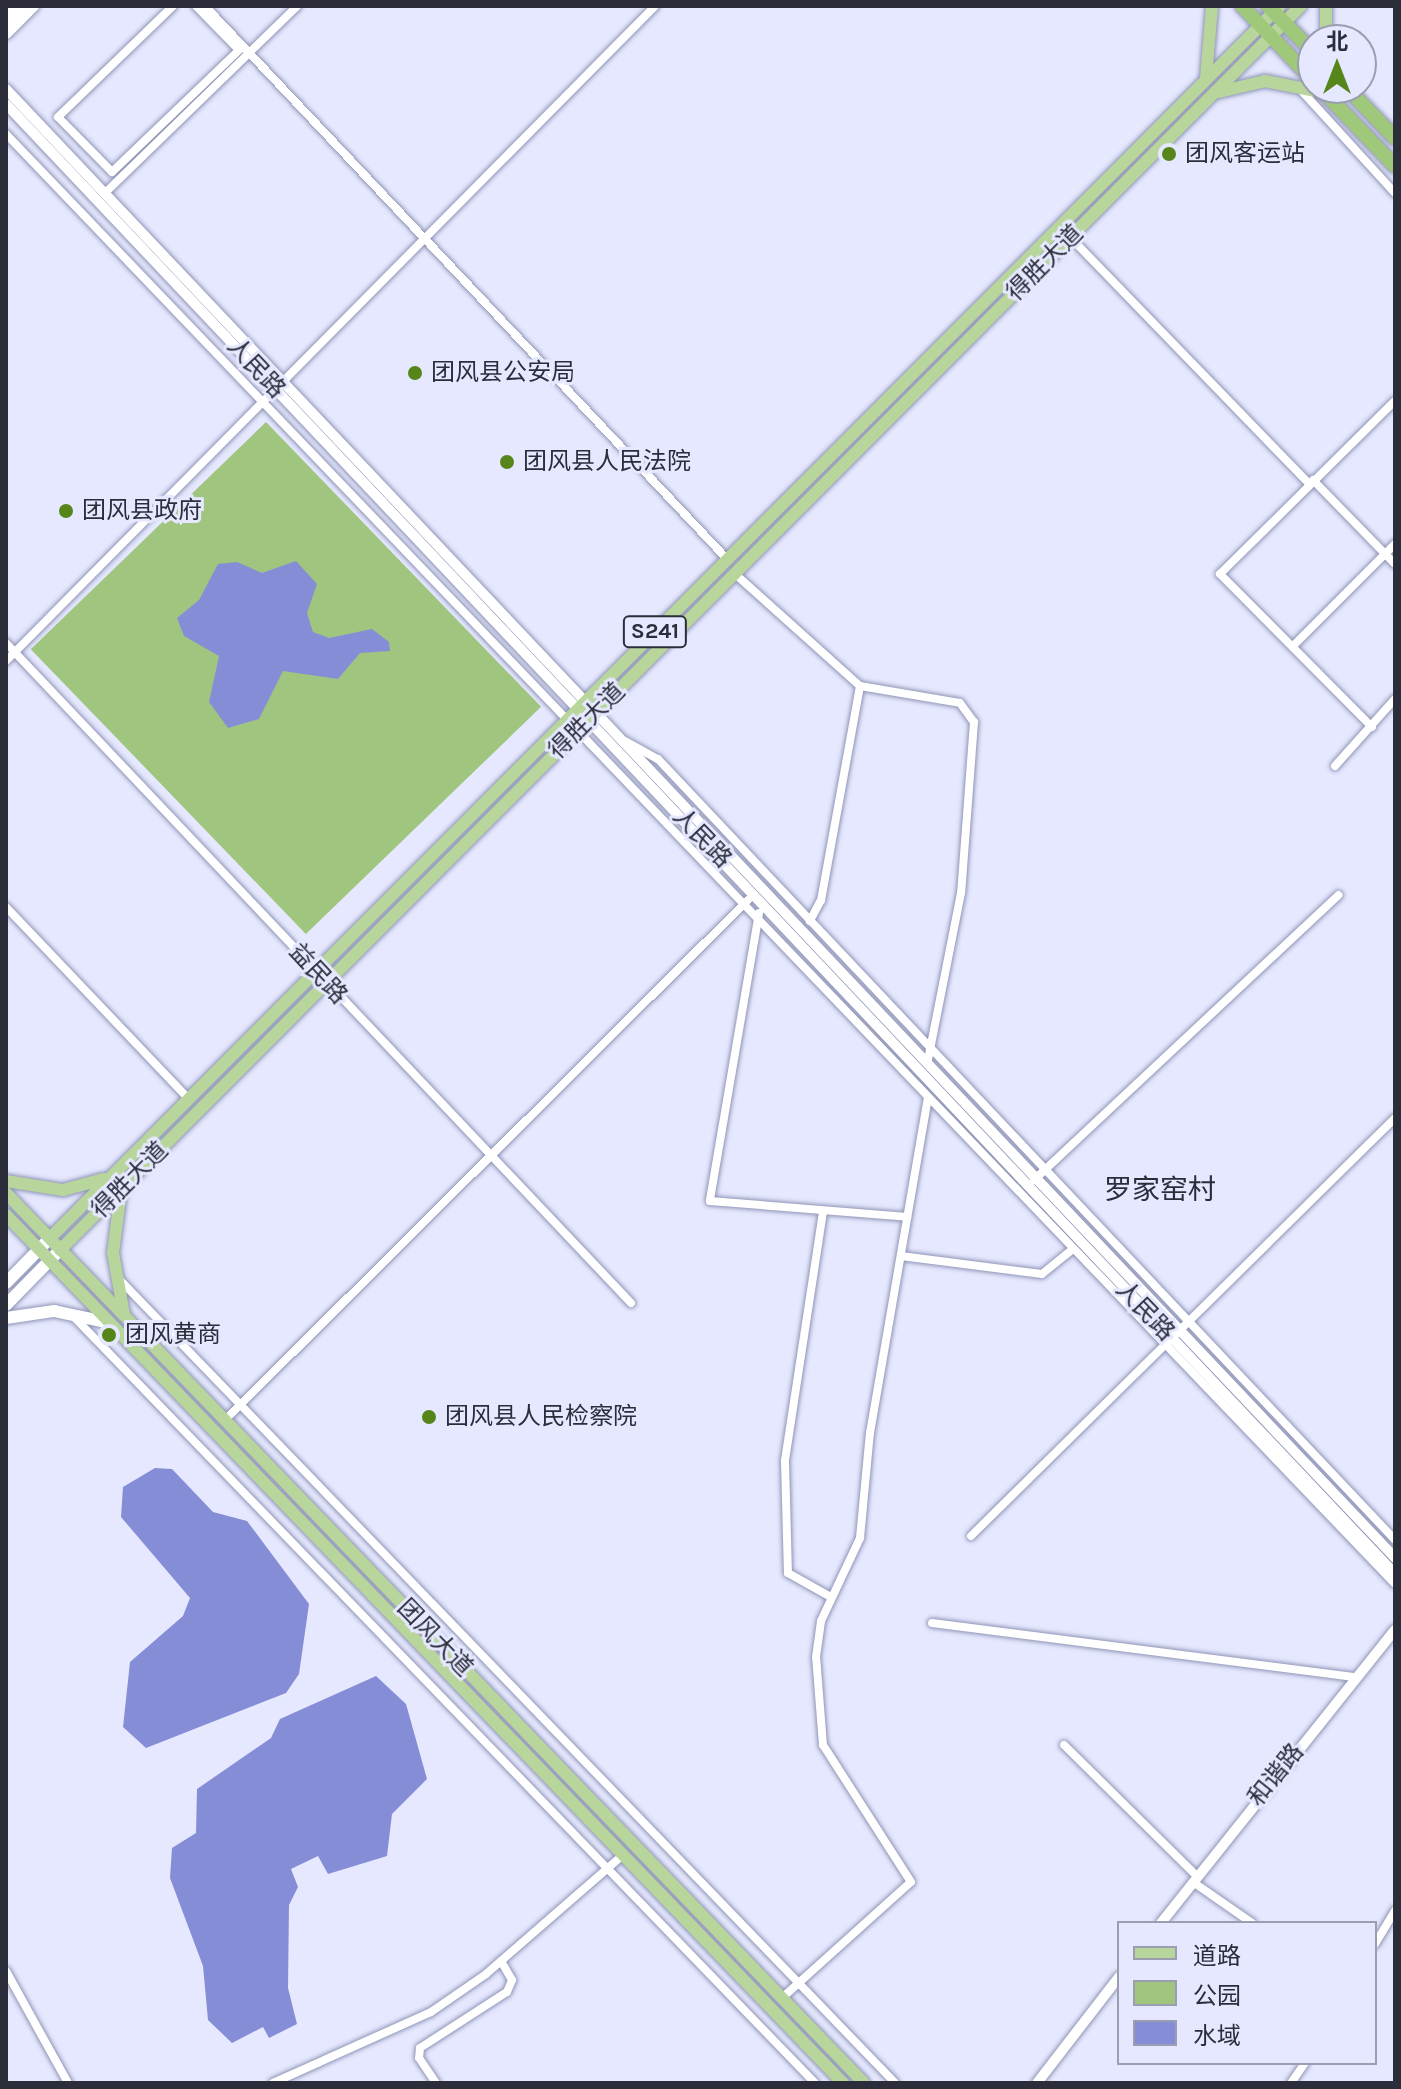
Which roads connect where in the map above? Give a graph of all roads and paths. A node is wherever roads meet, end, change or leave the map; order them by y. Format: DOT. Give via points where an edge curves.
graph roads {
  1 [pos="18,6"];
  2 [pos="33,6"];
  3 [pos="173,6"];
  4 [pos="196,6"];
  5 [pos="205,6"];
  6 [pos="297,6"];
  7 [pos="655,6"];
  8 [pos="1212,6"];
  9 [pos="1242,6"];
  10 [pos="1301,6"];
  11 [pos="1277,12"];
  12 [pos="6,18"];
  13 [pos="1265,31"];
  14 [pos="6,33"];
  15 [pos="1297,34"];
  16 [pos="250,53"];
  17 [pos="1297,64"];
  18 [pos="1206,79"];
  19 [pos="1296,85"];
  20 [pos="6,89"];
  21 [pos="1212,95"];
  22 [pos="6,104"];
  23 [pos="1335,104"];
  24 [pos="1362,104"];
  25 [pos="6,134"];
  26 [pos="1395,138"];
  27 [pos="1395,166"];
  28 [pos="105,193"];
  29 [pos="1395,193"];
  30 [pos="1070,237"];
  31 [pos="426,239"];
  32 [pos="281,386"];
  33 [pos="1395,401"];
  34 [pos="262,405"];
  35 [pos="1311,482"];
  36 [pos="1395,544"];
  37 [pos="1386,554"];
  38 [pos="727,559"];
  39 [pos="1395,564"];
  40 [pos="734,573"];
  41 [pos="6,643"];
  42 [pos="1293,646"];
  43 [pos="15,653"];
  44 [pos="6,661"];
  45 [pos="860,686"];
  46 [pos="1395,699"];
  47 [pos="582,705"];
  48 [pos="592,716"];
  49 [pos="565,721"];
  50 [pos="1372,727"];
  51 [pos="576,731"];
  52 [pos="622,739"];
  53 [pos="1335,766"];
  54 [pos="1339,895"];
  55 [pos="758,897"];
  56 [pos="746,902"];
  57 [pos="6,907"];
  58 [pos="758,916"];
  59 [pos="810,921"];
  60 [pos="315,972"];
  61 [pos="326,983"];
  62 [pos="930,1048"];
  63 [pos="927,1064"];
  64 [pos="932,1086"];
  65 [pos="189,1099"];
  66 [pos="927,1099"];
  67 [pos="1395,1118"];
  68 [pos="491,1156"];
  69 [pos="1045,1170"];
  70 [pos="114,1174"];
  71 [pos="1034,1180"];
  72 [pos="6,1181"];
  73 [pos="121,1189"];
  74 [pos="6,1193"];
  75 [pos="823,1212"];
  76 [pos="6,1215"];
  77 [pos="907,1217"];
  78 [pos="50,1238"];
  79 [pos="39,1249"];
  80 [pos="60,1250"];
  81 [pos="1070,1251"];
  82 [pos="901,1256"];
  83 [pos="50,1260"];
  84 [pos="115,1274"];
  85 [pos="6,1283"];
  86 [pos="631,1303"];
  87 [pos="6,1305"];
  88 [pos="70,1312"];
  89 [pos="125,1317"];
  90 [pos="6,1318"];
  91 [pos="1187,1321"];
  92 [pos="110,1323"];
  93 [pos="1174,1334"];
  94 [pos="1161,1346"];
  95 [pos="241,1404"];
  96 [pos="225,1420"];
  97 [pos="971,1536"];
  98 [pos="1395,1540"];
  99 [pos="1395,1558"];
  100 [pos="1395,1574"];
  101 [pos="1395,1584"];
  102 [pos="831,1597"];
  103 [pos="932,1623"];
  104 [pos="1395,1630"];
  105 [pos="1356,1677"];
  106 [pos="1064,1745"];
  107 [pos="623,1855"];
  108 [pos="609,1867"];
  109 [pos="1195,1879"];
  110 [pos="1395,1911"];
  111 [pos="1163,1921"];
  112 [pos="1249,1921"];
  113 [pos="1377,1941"];
  114 [pos="501,1961"];
  115 [pos="6,1971"];
  116 [pos="1117,1980"];
  117 [pos="799,1983"];
  118 [pos="782,1998"];
  119 [pos="1304,2065"];
  120 [pos="68,2083"];
  121 [pos="273,2083"];
  122 [pos="436,2083"];
  123 [pos="815,2083"];
  124 [pos="843,2083"];
  125 [pos="864,2083"];
  126 [pos="895,2083"];
  127 [pos="1037,2083"];
  128 [pos="1291,2083"];
  1 -- 12 [label="main road"];
  2 -- 14 [label="main road"];
  3 -- 4 [label="street" via="58,117 112,172 239,50"];
  5 -- 16 [label="street"];
  6 -- 16 [label="street"];
  7 -- 31 [label="street"];
  8 -- 18 [label="main road"];
  9 -- 13 [label="highway"];
  10 -- 11 [label="main road, S241"];
  11 -- 13 [label="main road, S241"];
  11 -- 15 [label="highway"];
  13 -- 17 [label="highway"];
  13 -- 18 [label="main road, 得胜大道 / S241"];
  13 -- 21 [label="main road, 得胜大道 / S241"];
  16 -- 28 [label="street"];
  16 -- 31 [label="street"];
  18 -- 38 [label="main road, 得胜大道 / S241"];
  19 -- 21 [label="main road" via="1254,82"];
  19 -- 29 [label="street"];
  20 -- 28 [label="street, 人民路"];
  21 -- 30 [label="main road, 得胜大道 / S241"];
  22 -- 32 [label="street, 人民路"];
  23 -- 27 [label="highway"];
  24 -- 26 [label="highway"];
  25 -- 34 [label="street"];
  28 -- 32 [label="street, 人民路"];
  30 -- 35 [label="street"];
  30 -- 40 [label="main road, 得胜大道 / S241"];
  31 -- 32 [label="street"];
  31 -- 38 [label="street"];
  32 -- 34 [label="street"];
  32 -- 47 [label="street, 人民路"];
  33 -- 35 [label="street"];
  34 -- 43 [label="street"];
  34 -- 49 [label="street"];
  35 -- 37 [label="street"];
  35 -- 42 [label="street" via="1220,574"];
  36 -- 37 [label="street"];
  37 -- 39 [label="street"];
  37 -- 42 [label="street"];
  38 -- 47 [label="main road, 得胜大道 / S241"];
  40 -- 45 [label="street"];
  40 -- 48 [label="main road, 得胜大道 / S241"];
  41 -- 43 [label="street, 益民路"];
  42 -- 50 [label="street"];
  43 -- 44 [label="street"];
  43 -- 60 [label="street, 益民路"];
  45 -- 59 [label="street" via="821,900"];
  45 -- 62 [label="street" via="960,703 973,718 961,893"];
  46 -- 50 [label="street"];
  47 -- 48 [label="street, 人民路"];
  47 -- 49 [label="main road, 得胜大道 / S241"];
  48 -- 51 [label="main road, 得胜大道 / S241"];
  48 -- 52 [label="street, 人民路"];
  48 -- 55 [label="street, 人民路"];
  49 -- 51 [label="street"];
  49 -- 60 [label="main road, 得胜大道 / S241"];
  50 -- 53 [label="street"];
  51 -- 56 [label="street"];
  51 -- 61 [label="main road, 得胜大道 / S241"];
  52 -- 59 [label="street" via="658,759"];
  52 -- 63 [label="street, 人民路"];
  54 -- 69 [label="street"];
  55 -- 56 [label="street"];
  55 -- 58 [label="street"];
  55 -- 64 [label="street, 人民路"];
  56 -- 58 [label="street"];
  56 -- 68 [label="street"];
  57 -- 65 [label="street"];
  58 -- 66 [label="street"];
  58 -- 75 [label="street" via="710,1201"];
  59 -- 62 [label="street"];
  60 -- 61 [label="street, 益民路"];
  60 -- 65 [label="main road, 得胜大道 / S241"];
  61 -- 68 [label="street, 益民路"];
  61 -- 73 [label="main road, 得胜大道 / S241"];
  62 -- 63 [label="street"];
  62 -- 69 [label="street"];
  63 -- 71 [label="street, 人民路"];
  64 -- 66 [label="street"];
  64 -- 93 [label="street, 人民路"];
  65 -- 70 [label="main road, 得胜大道 / S241"];
  66 -- 77 [label="street"];
  66 -- 81 [label="street"];
  67 -- 91 [label="street"];
  68 -- 86 [label="street, 益民路"];
  68 -- 95 [label="street"];
  69 -- 71 [label="street"];
  69 -- 91 [label="street"];
  70 -- 72 [label="main road" via="63,1190"];
  70 -- 78 [label="main road, 得胜大道 / S241"];
  71 -- 93 [label="street, 人民路"];
  73 -- 80 [label="main road, 得胜大道 / S241"];
  73 -- 84 [label="main road"];
  74 -- 78 [label="main road, 团风大道"];
  75 -- 77 [label="street"];
  75 -- 102 [label="street" via="785,1461 788,1573"];
  76 -- 79 [label="main road, 团风大道"];
  77 -- 82 [label="street"];
  78 -- 79 [label="main road, 得胜大道"];
  78 -- 80 [label="main road, 团风大道"];
  79 -- 83 [label="main road, 团风大道"];
  79 -- 85 [label="main road, 得胜大道"];
  80 -- 83 [label="main road, 得胜大道"];
  80 -- 89 [label="main road, 团风大道"];
  81 -- 82 [label="street" via="1042,1274"];
  81 -- 94 [label="street"];
  82 -- 102 [label="street" via="870,1433 860,1538"];
  83 -- 87 [label="main road, 得胜大道"];
  83 -- 92 [label="main road, 团风大道"];
  84 -- 89 [label="main road"];
  84 -- 95 [label="street"];
  88 -- 90 [label="main road"];
  88 -- 92 [label="main road"];
  88 -- 108 [label="street"];
  89 -- 96 [label="main road, 团风大道"];
  91 -- 93 [label="street"];
  91 -- 98 [label="street"];
  92 -- 107 [label="main road, 团风大道"];
  93 -- 94 [label="street"];
  93 -- 99 [label="street, 人民路"];
  93 -- 100 [label="street, 人民路"];
  94 -- 97 [label="street"];
  94 -- 101 [label="street"];
  95 -- 96 [label="street"];
  95 -- 117 [label="street"];
  96 -- 118 [label="main road, 团风大道"];
  102 -- 117 [label="street" via="816,1657 823,1745 911,1882"];
  103 -- 105 [label="street"];
  104 -- 105 [label="street, 和谐路"];
  105 -- 109 [label="street, 和谐路"];
  106 -- 109 [label="street"];
  107 -- 108 [label="street"];
  107 -- 124 [label="main road, 团风大道"];
  108 -- 114 [label="street"];
  108 -- 123 [label="street"];
  109 -- 111 [label="street, 和谐路"];
  109 -- 112 [label="street"];
  110 -- 113 [label="street"];
  114 -- 121 [label="street" via="431,2012"];
  114 -- 122 [label="street" via="512,1980 507,1992 418,2053"];
  115 -- 120 [label="street"];
  116 -- 127 [label="street"];
  117 -- 118 [label="street"];
  117 -- 126 [label="street"];
  118 -- 125 [label="main road, 团风大道"];
  119 -- 128 [label="street"];
}
